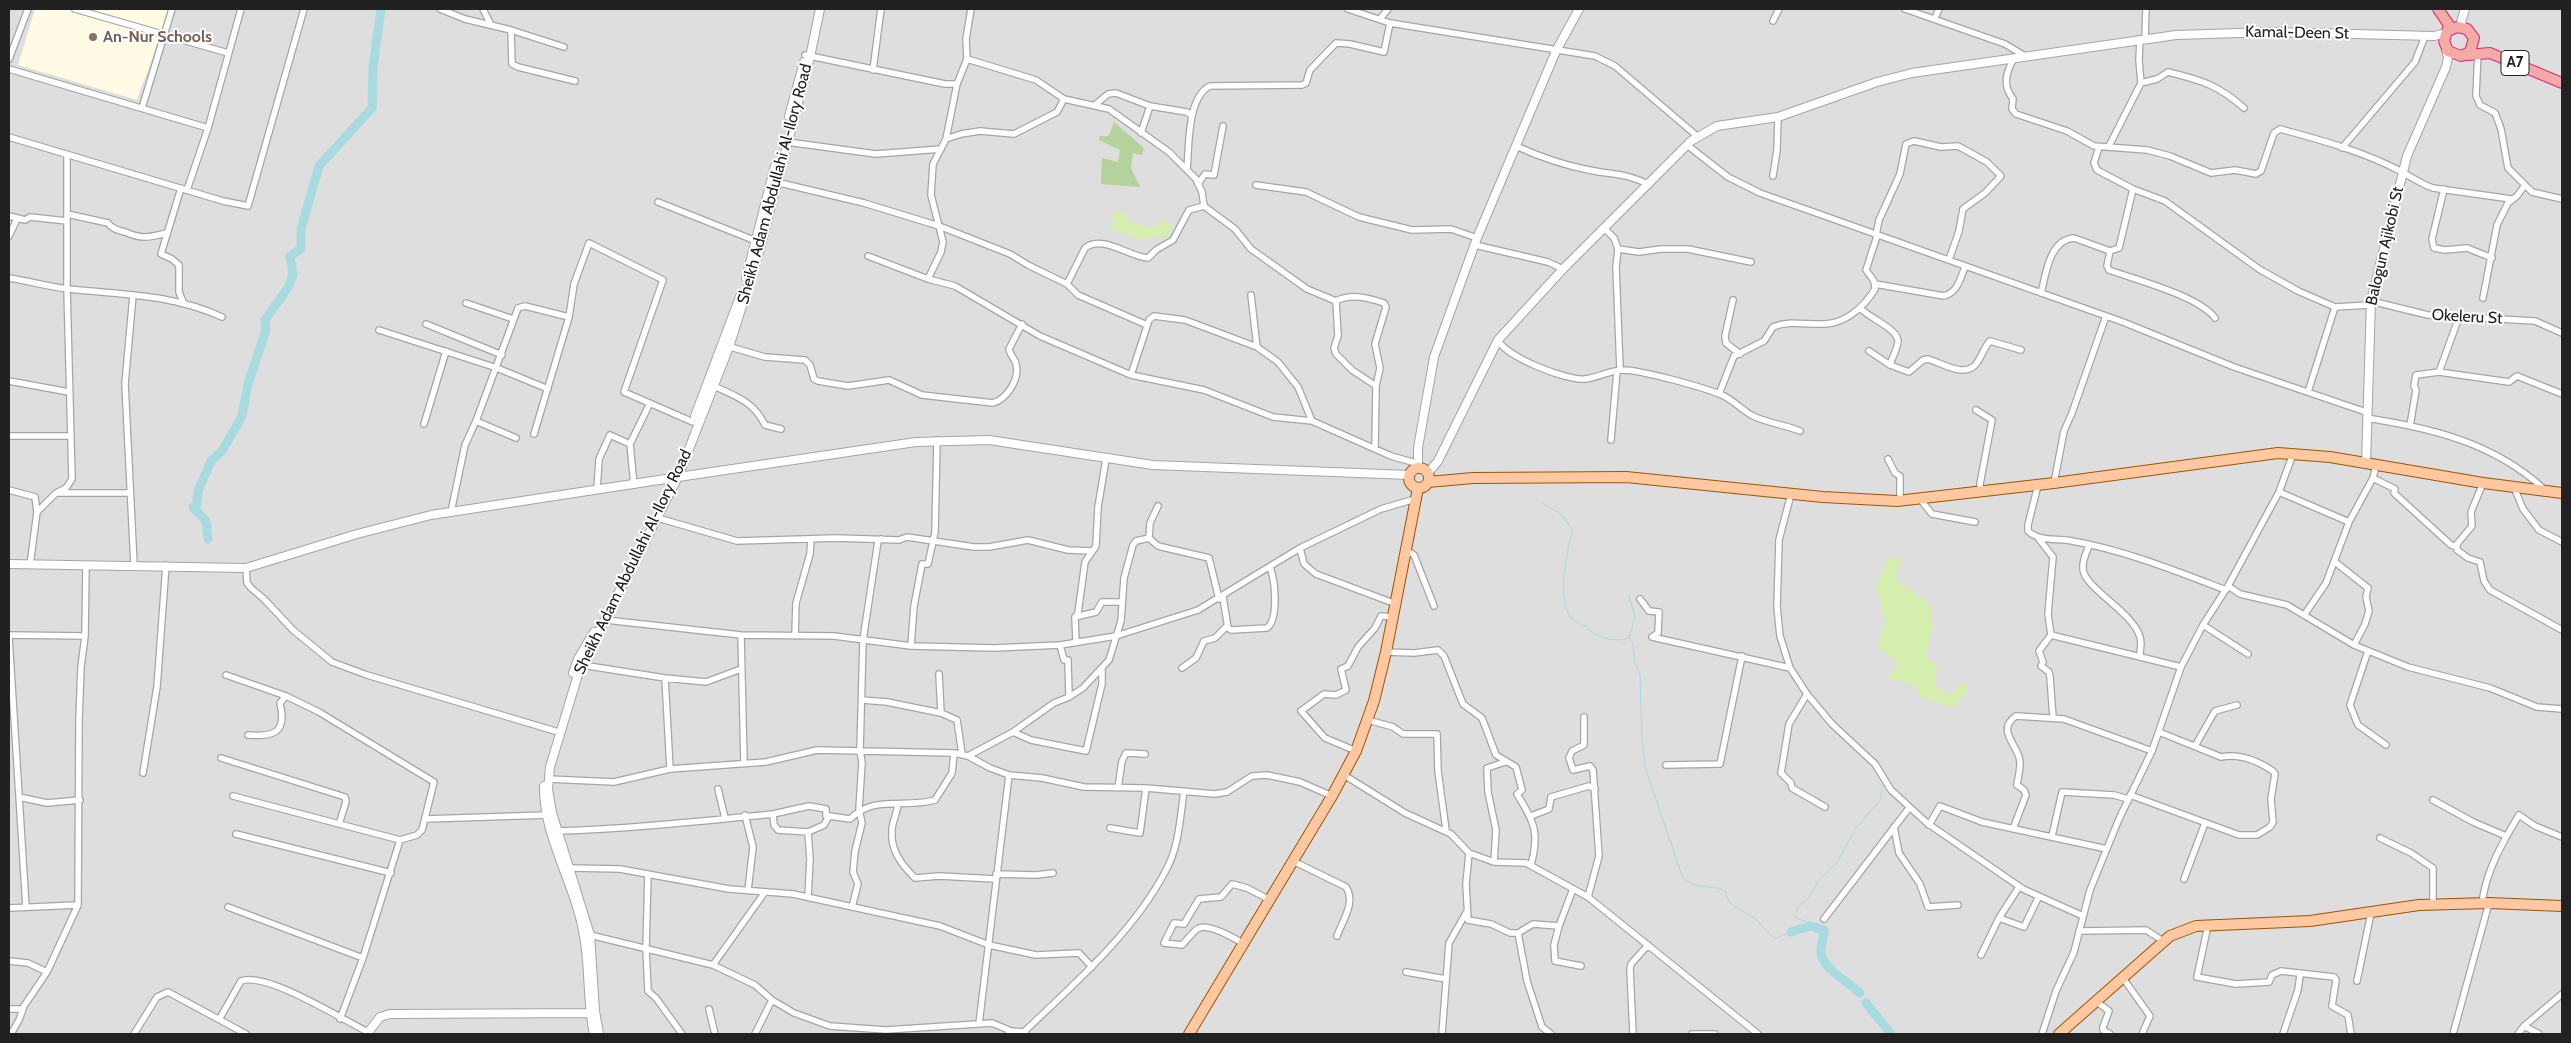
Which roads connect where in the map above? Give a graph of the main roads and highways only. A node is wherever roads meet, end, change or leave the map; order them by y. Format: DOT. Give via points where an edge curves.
graph roads {
  1 [pos="2438,9"];
  2 [pos="2443,9"];
  3 [pos="2461,27"];
  4 [pos="2448,32"];
  5 [pos="2472,33"];
  6 [pos="2463,56"];
  7 [pos="2562,79"];
  8 [pos="2562,83"];
  9 [pos="1429,477"];
  10 [pos="1418,488"];
  11 [pos="2562,493"];
  12 [pos="2562,906"];
  13 [pos="1189,1034"];
  14 [pos="2059,1034"];
  1 -- 4 [label="highway" via="2448,22"];
  2 -- 3 [label="highway"];
  3 -- 4 [label="highway"];
  3 -- 5 [label="highway"];
  4 -- 6 [label="highway" via="2445,46 2452,54"];
  5 -- 6 [label="highway" via="2474,43"];
  5 -- 7 [label="highway, A7" via="2495,50"];
  6 -- 8 [label="highway, A7" via="2478,52 2498,56"];
  9 -- 10 [label="main road"];
  9 -- 10 [label="main road" via="1419,466 1413,470 1409,475 1410,482"];
  9 -- 11 [label="main road" via="1626,476 1791,494 1900,501 2054,484 2264,454 2293,454"];
  10 -- 13 [label="main road" via="1386,652 1356,751"];
  12 -- 14 [label="main road" via="2433,904 2310,921 2208,925 2181,930 2163,941"];
}
